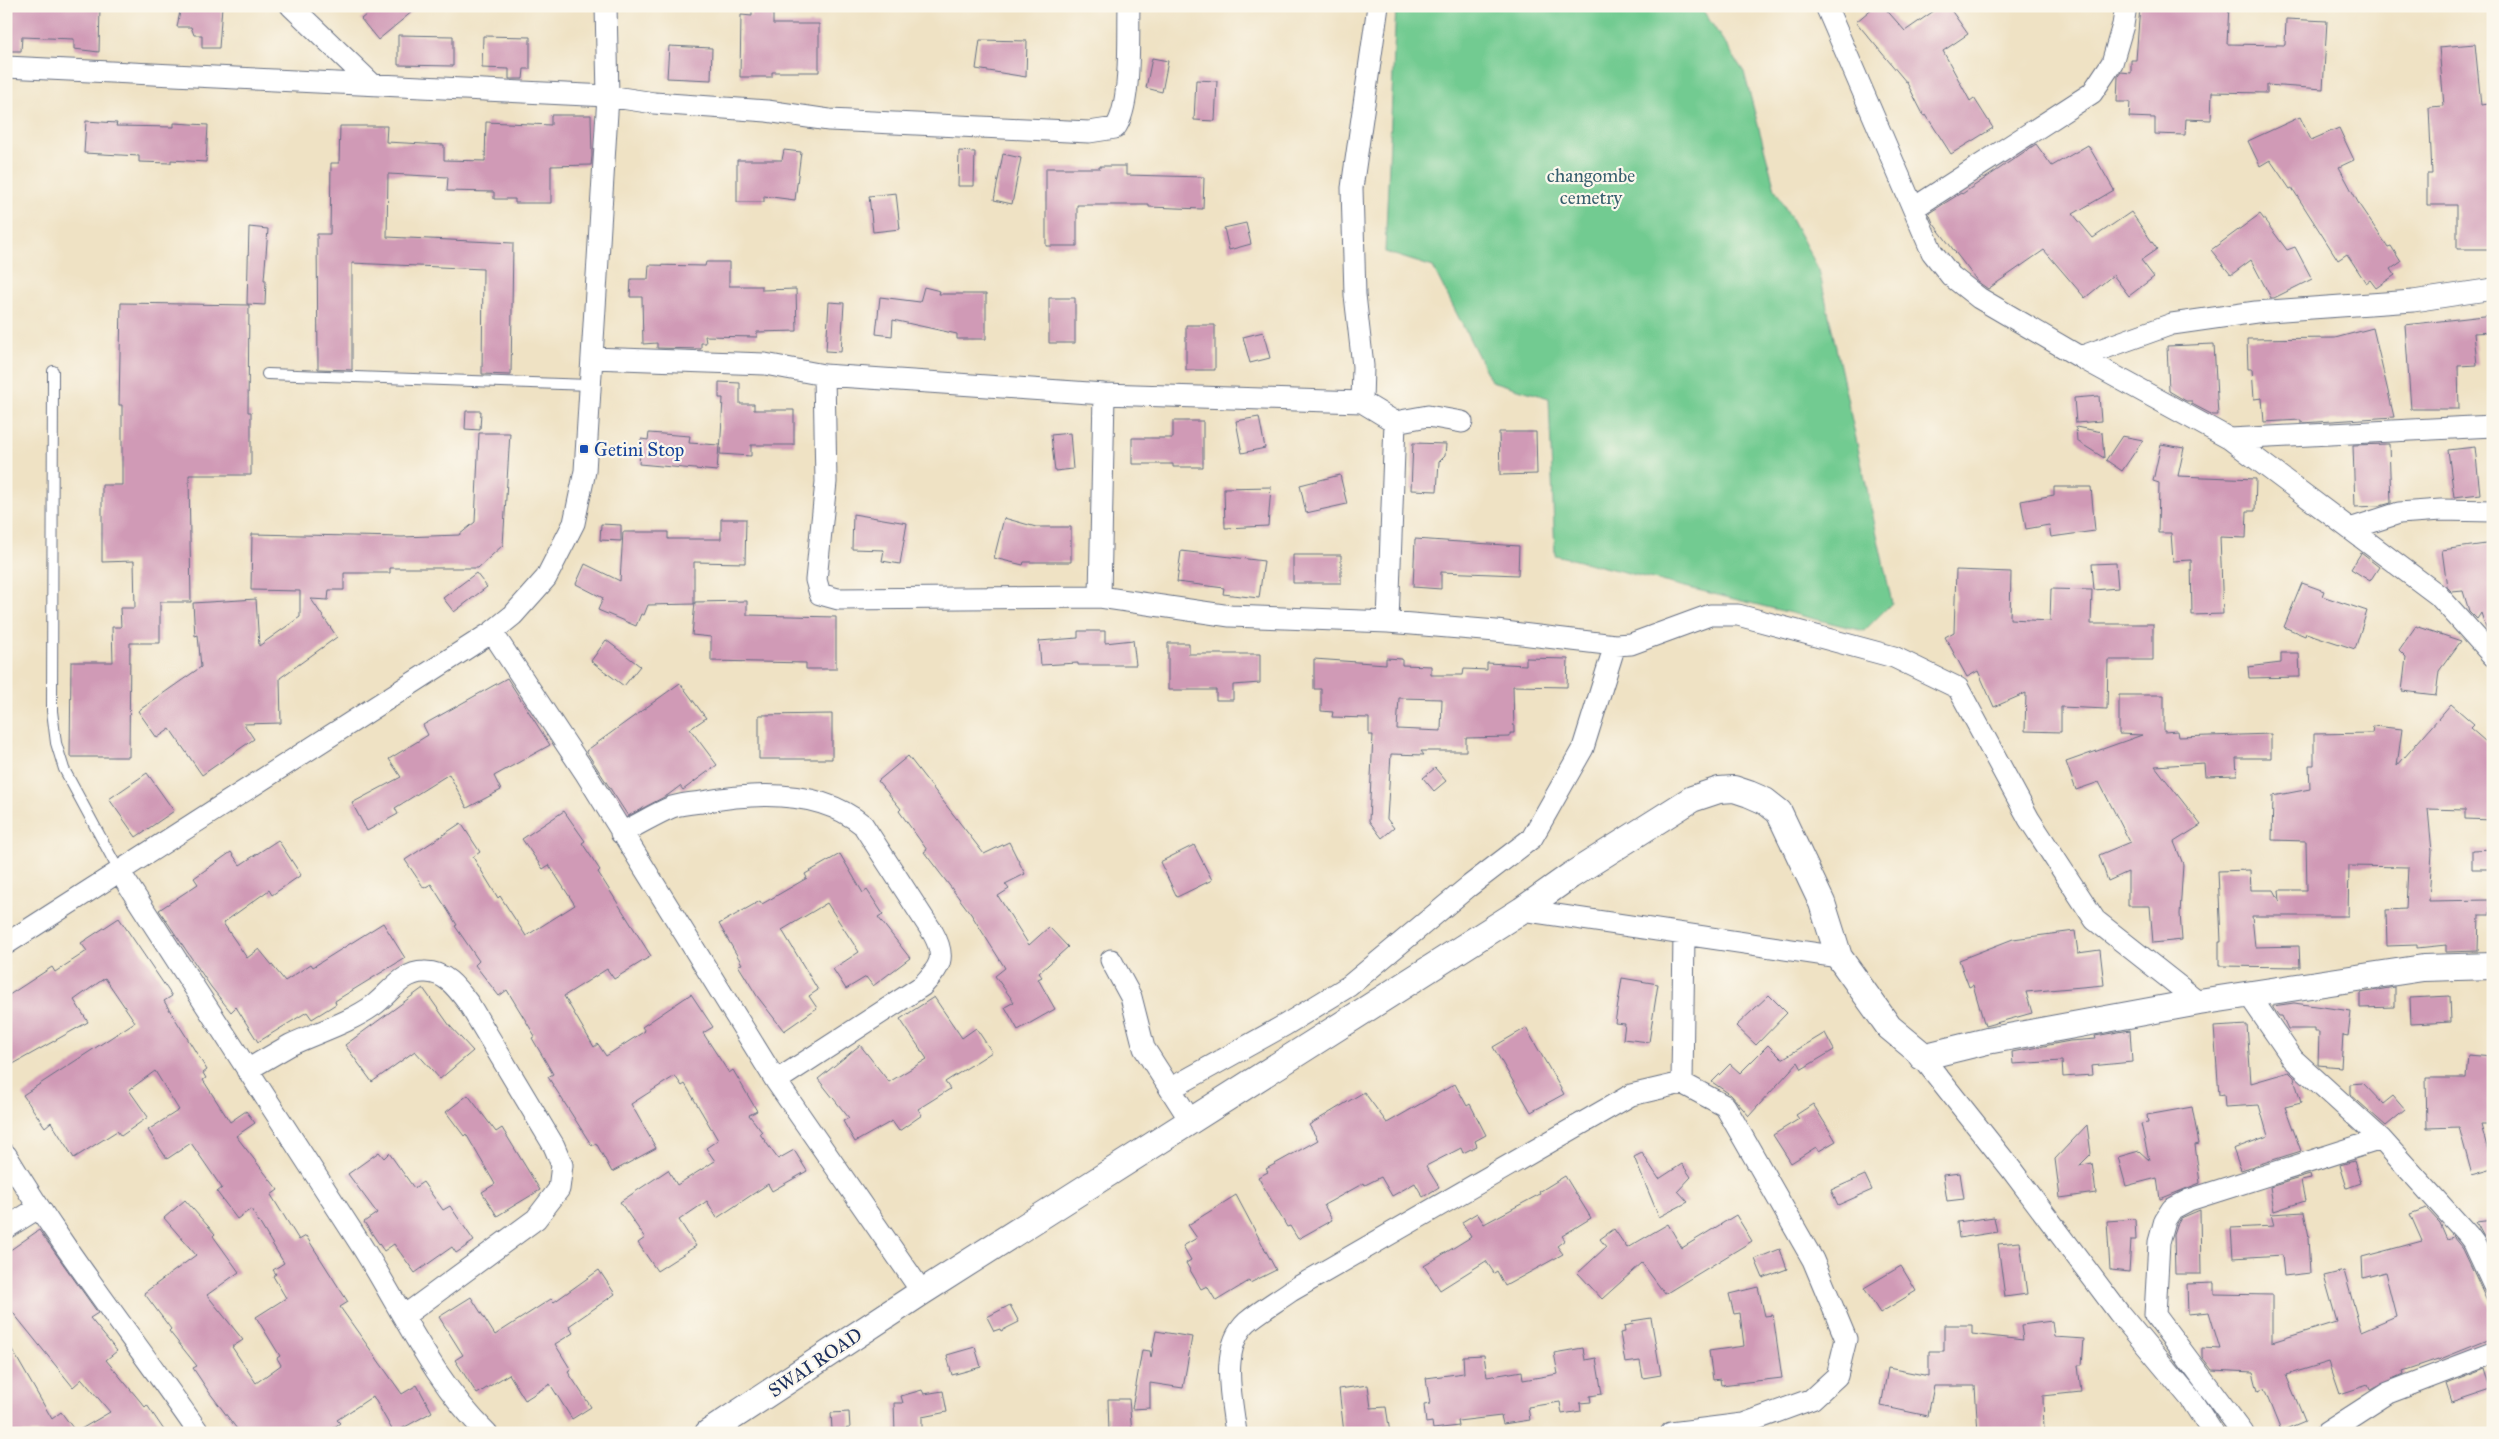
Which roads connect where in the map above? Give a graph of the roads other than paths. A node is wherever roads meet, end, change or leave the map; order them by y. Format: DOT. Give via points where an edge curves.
graph roads {
  1 [pos="291,6"];
  2 [pos="606,6"];
  3 [pos="1129,6"];
  4 [pos="1378,6"];
  5 [pos="1826,6"];
  6 [pos="2126,6"];
  7 [pos="6,67"];
  8 [pos="372,83"];
  9 [pos="608,96"];
  10 [pos="1914,208"];
  11 [pos="2493,289"];
  12 [pos="2080,357"];
  13 [pos="592,358"];
  14 [pos="53,371"];
  15 [pos="267,374"];
  16 [pos="824,375"];
  17 [pos="590,385"];
  18 [pos="1104,394"];
  19 [pos="1362,402"];
  20 [pos="1395,422"];
  21 [pos="1462,422"];
  22 [pos="2493,426"];
  23 [pos="2230,439"];
  24 [pos="2493,511"];
  25 [pos="2350,529"];
  26 [pos="1100,597"];
  27 [pos="1388,622"];
  28 [pos="492,632"];
  29 [pos="1615,645"];
  30 [pos="2493,656"];
  31 [pos="621,833"];
  32 [pos="119,871"];
  33 [pos="1522,910"];
  34 [pos="1684,934"];
  35 [pos="6,944"];
  36 [pos="1840,957"];
  37 [pos="1111,960"];
  38 [pos="2493,966"];
  39 [pos="2249,995"];
  40 [pos="2199,1002"];
  41 [pos="1922,1057"];
  42 [pos="247,1070"];
  43 [pos="776,1081"];
  44 [pos="1682,1083"];
  45 [pos="1170,1089"];
  46 [pos="1190,1120"];
  47 [pos="2381,1139"];
  48 [pos="6,1155"];
  49 [pos="38,1208"];
  50 [pos="6,1228"];
  51 [pos="2493,1284"];
  52 [pos="922,1292"];
  53 [pos="404,1316"];
  54 [pos="2493,1353"];
  55 [pos="476,1429"];
  56 [pos="199,1433"];
  57 [pos="708,1433"];
  58 [pos="1236,1433"];
  59 [pos="1671,1433"];
  60 [pos="2213,1433"];
  61 [pos="2243,1433"];
  62 [pos="2326,1433"];
  1 -- 8 [label="street"];
  2 -- 9 [label="street"];
  3 -- 9 [label="street" via="1124,111 1115,128 1104,131 829,120 767,111 654,104"];
  4 -- 19 [label="street" via="1352,188 1354,295 1362,356"];
  5 -- 10 [label="street"];
  6 -- 10 [label="street" via="2124,25 2112,63 2092,92"];
  7 -- 8 [label="street"];
  8 -- 9 [label="street"];
  9 -- 13 [label="street"];
  10 -- 12 [label="street" via="1932,252 1951,276 1979,298"];
  11 -- 12 [label="street" via="2413,301 2256,312 2172,324"];
  12 -- 23 [label="street"];
  13 -- 16 [label="street" via="765,364"];
  13 -- 17 [label="street"];
  14 -- 32 [label="lane" via="52,711 56,743 64,769"];
  15 -- 17 [label="lane"];
  16 -- 18 [label="street"];
  16 -- 26 [label="street" via="826,473 816,580 820,594 838,598"];
  17 -- 28 [label="street" via="585,471 574,523 546,578 513,616"];
  18 -- 19 [label="street"];
  18 -- 26 [label="street"];
  19 -- 20 [label="street"];
  20 -- 21 [label="street" via="1428,416"];
  20 -- 27 [label="street"];
  22 -- 23 [label="street"];
  23 -- 25 [label="street"];
  24 -- 25 [label="street" via="2441,510 2399,514"];
  25 -- 30 [label="street" via="2438,595"];
  26 -- 27 [label="street" via="1230,616"];
  27 -- 29 [label="street"];
  28 -- 31 [label="street"];
  28 -- 32 [label="street"];
  29 -- 40 [label="street" via="1631,644 1710,615 1738,615 1894,657 1958,688 2029,820 2095,920"];
  29 -- 45 [label="street" via="1583,748 1532,838 1349,986"];
  31 -- 43 [label="street"];
  31 -- 43 [label="street" via="674,806 725,798 763,795 826,804 847,812 863,825 933,933 941,951 940,960 937,971 922,986"];
  32 -- 35 [label="street"];
  32 -- 42 [label="street"];
  33 -- 34 [label="street"];
  33 -- 36 [label="street, SWAI ROAD" via="1692,799 1719,790 1734,789 1764,801 1779,812 1822,903"];
  33 -- 46 [label="street, SWAI ROAD"];
  34 -- 36 [label="street"];
  34 -- 44 [label="street"];
  36 -- 41 [label="street, SWAI ROAD" via="1889,1027"];
  37 -- 45 [label="street" via="1131,997 1144,1048"];
  38 -- 39 [label="street" via="2423,968"];
  39 -- 40 [label="street"];
  39 -- 47 [label="street" via="2293,1059"];
  40 -- 41 [label="street" via="1987,1041"];
  41 -- 60 [label="street" via="2012,1169 2118,1312 2190,1398"];
  42 -- 53 [label="street"];
  42 -- 53 [label="street" via="373,1005 406,976 424,972 438,974 454,983 469,1004 554,1146 562,1165 559,1189 536,1219"];
  43 -- 52 [label="street"];
  44 -- 58 [label="street" via="1631,1095 1291,1291 1246,1324 1228,1363"];
  44 -- 59 [label="street" via="1725,1106 1813,1260 1846,1339 1838,1376 1812,1399 1743,1424"];
  45 -- 46 [label="street"];
  46 -- 52 [label="street, SWAI ROAD"];
  47 -- 51 [label="street" via="2474,1243"];
  47 -- 61 [label="street" via="2189,1200 2172,1209 2165,1220 2159,1242 2155,1315"];
  48 -- 49 [label="street"];
  49 -- 50 [label="street"];
  49 -- 56 [label="street"];
  52 -- 57 [label="street, SWAI ROAD"];
  53 -- 55 [label="street"];
  54 -- 62 [label="street" via="2388,1393"];
}
